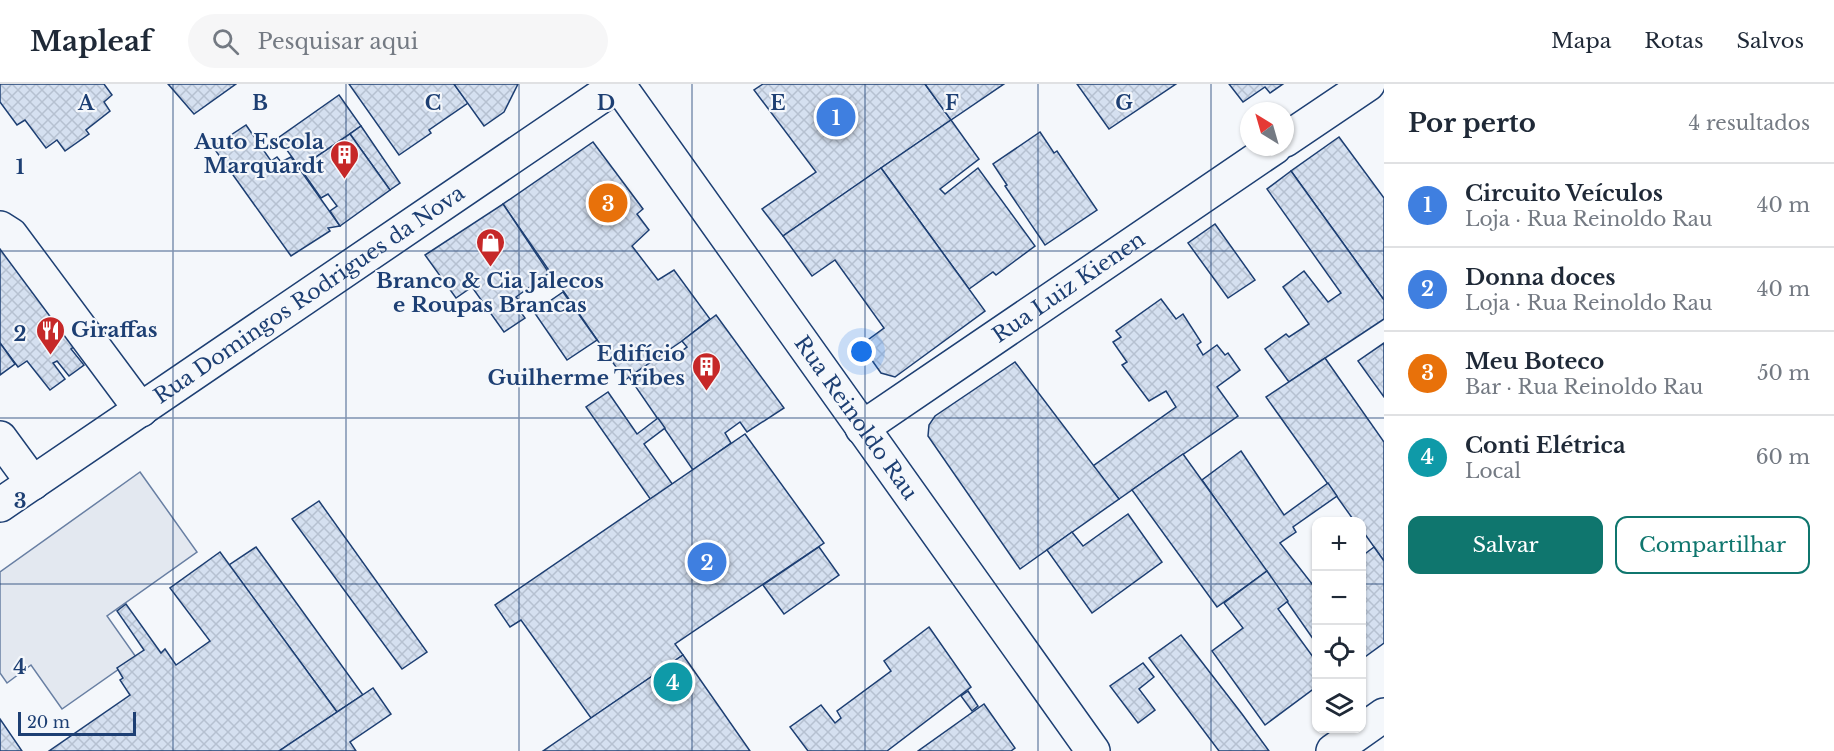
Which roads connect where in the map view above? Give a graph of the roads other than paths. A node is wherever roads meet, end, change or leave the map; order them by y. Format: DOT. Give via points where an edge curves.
graph roads {
  1 [pos="618,84"];
  2 [pos="1368,84"];
  3 [pos="1294,134"];
  4 [pos="1262,156"];
  5 [pos="0,228"];
  6 [pos="141,410"];
  7 [pos="862,428"];
  8 [pos="0,438"];
  9 [pos="33,483"];
  10 [pos="0,505"];
  11 [pos="1384,715"];
  12 [pos="1093,751"];
  13 [pos="1333,751"];
  1 -- 6 [label="street, Rua Domingos Rodrigues da Nova"];
  1 -- 7 [label="street, Rua Reinoldo Rau"];
  2 -- 3 [label="street"];
  4 -- 7 [label="street, Rua Luiz Kienen"];
  5 -- 6 [label="street" via="11,235"];
  6 -- 9 [label="street, Rua Domingos Rodrigues da Nova"];
  7 -- 12 [label="street, Rua Reinoldo Rau"];
  8 -- 9 [label="street"];
  9 -- 10 [label="street, Rua Domingos Rodrigues da Nova"];
  11 -- 13 [label="street"];
}
